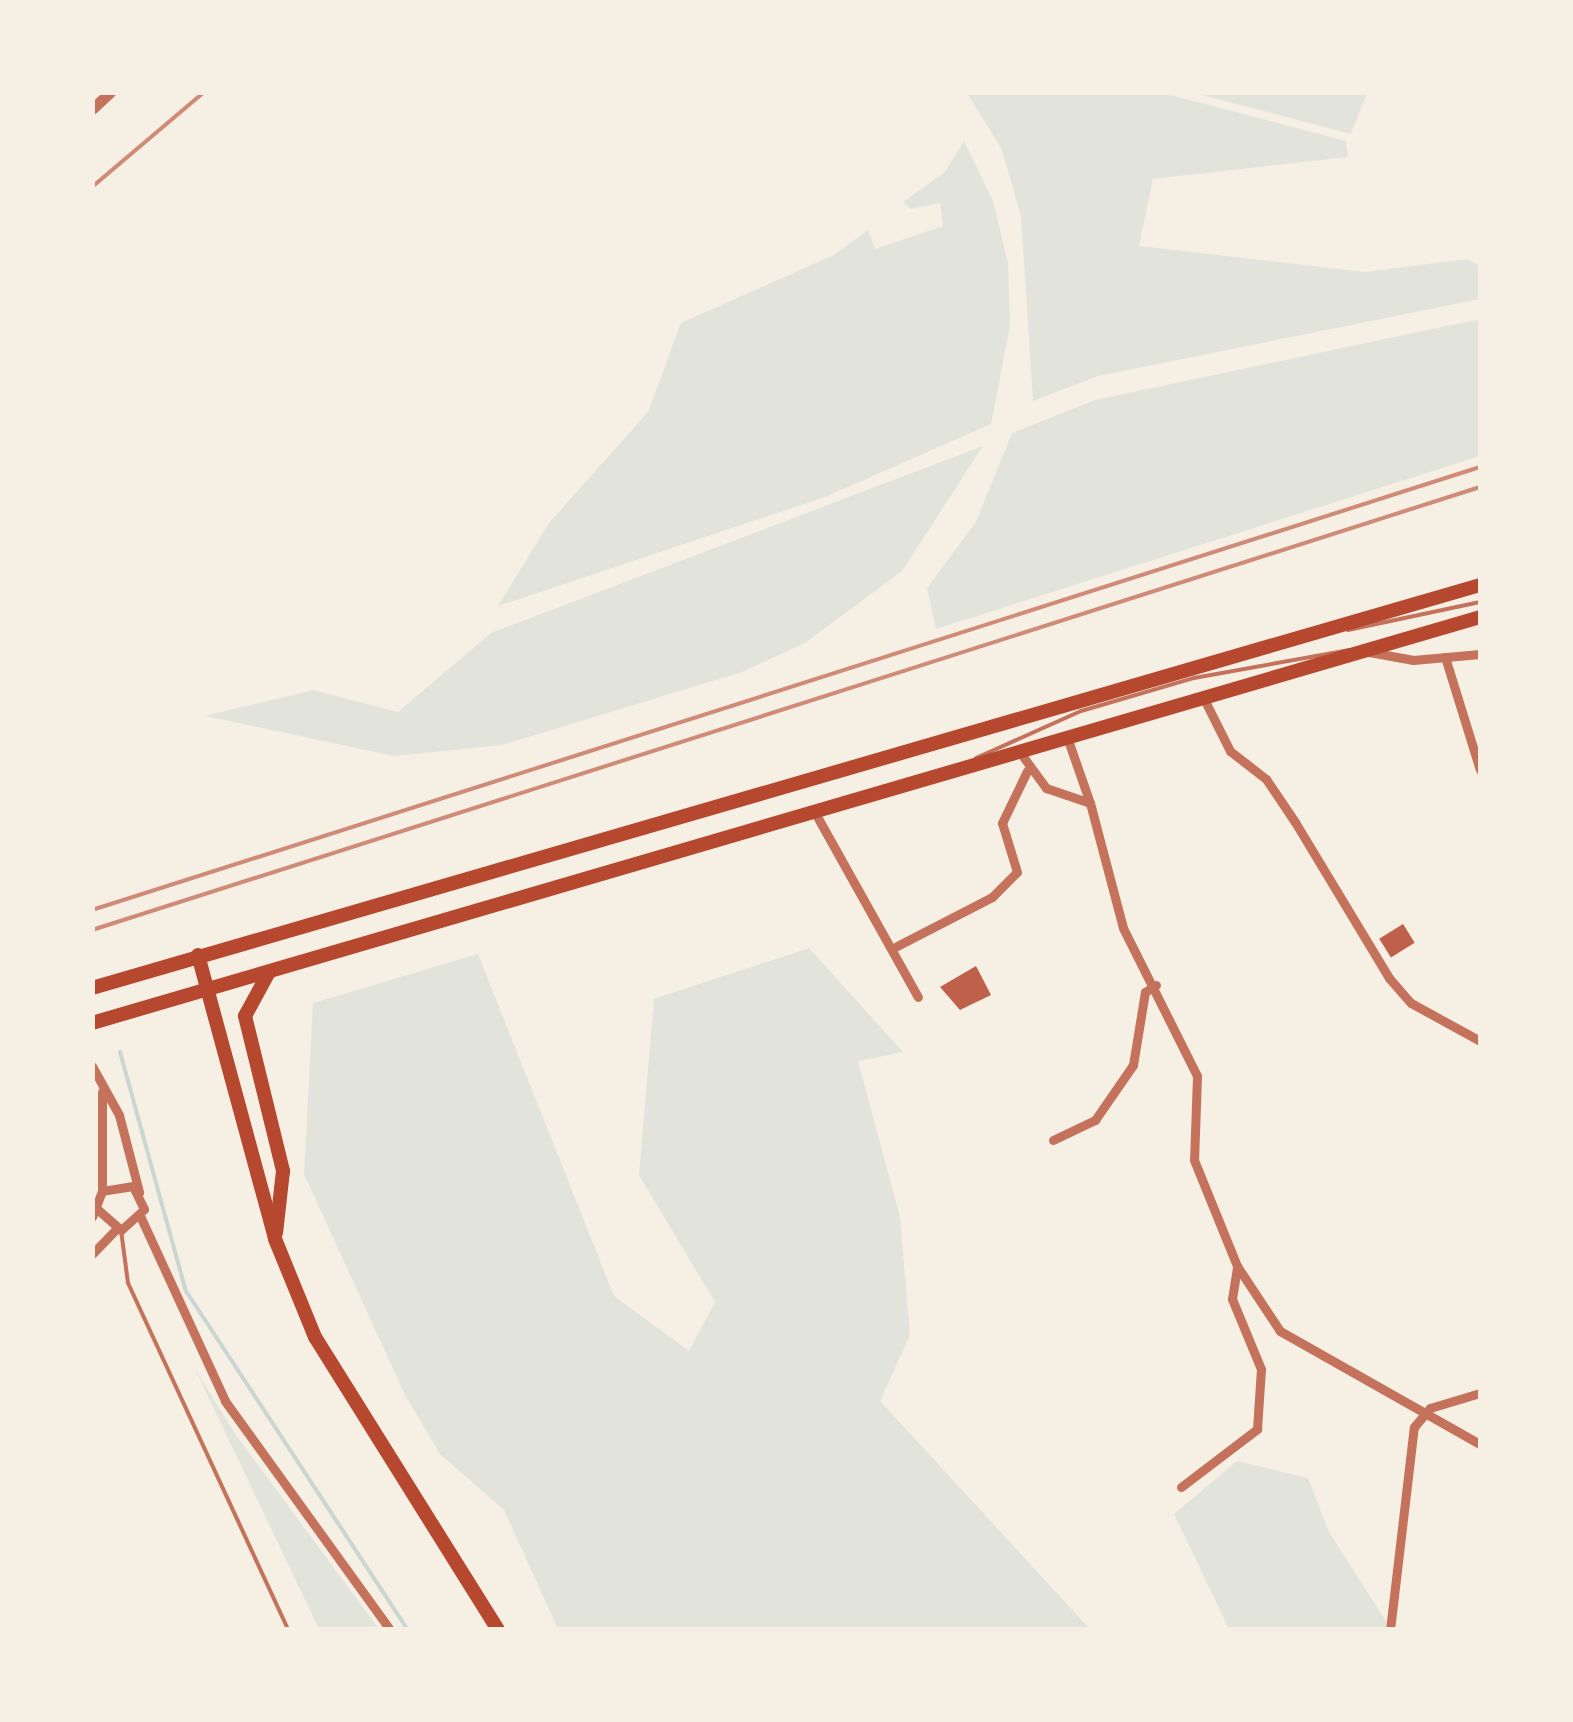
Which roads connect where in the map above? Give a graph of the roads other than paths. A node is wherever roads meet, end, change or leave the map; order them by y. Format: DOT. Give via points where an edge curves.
graph roads {
  1 [pos="110,92"];
  2 [pos="92,109"];
  3 [pos="1480,585"];
  4 [pos="1480,602"];
  5 [pos="1480,617"];
  6 [pos="1290,640"];
  7 [pos="1368,652"];
  8 [pos="1480,654"];
  9 [pos="1445,657"];
  10 [pos="1206,703"];
  11 [pos="1068,740"];
  12 [pos="1019,751"];
  13 [pos="958,766"];
  14 [pos="1480,770"];
  15 [pos="1026,771"];
  16 [pos="1090,804"];
  17 [pos="814,811"];
  18 [pos="897,946"];
  19 [pos="198,955"];
  20 [pos="269,972"];
  21 [pos="1156,986"];
  22 [pos="92,988"];
  23 [pos="209,990"];
  24 [pos="918,996"];
  25 [pos="97,1022"];
  26 [pos="1480,1041"];
  27 [pos="92,1066"];
  28 [pos="102,1092"];
  29 [pos="1053,1140"];
  30 [pos="102,1191"];
  31 [pos="139,1192"];
  32 [pos="95,1213"];
  33 [pos="141,1218"];
  34 [pos="118,1230"];
  35 [pos="276,1238"];
  36 [pos="92,1254"];
  37 [pos="1237,1266"];
  38 [pos="1480,1393"];
  39 [pos="1430,1408"];
  40 [pos="1480,1444"];
  41 [pos="1181,1487"];
  42 [pos="288,1630"];
  43 [pos="390,1630"];
  44 [pos="498,1630"];
  45 [pos="1390,1630"];
  1 -- 2 [label="street"];
  3 -- 6 [label="main road"];
  4 -- 6 [label="lane"];
  5 -- 7 [label="main road"];
  6 -- 19 [label="main road"];
  7 -- 9 [label="street"];
  7 -- 10 [label="main road"];
  7 -- 13 [label="lane" via="1194,678 1080,711"];
  8 -- 9 [label="street"];
  9 -- 14 [label="street"];
  10 -- 11 [label="main road"];
  10 -- 26 [label="street" via="1230,751 1266,780 1305,836 1389,978 1411,1004"];
  11 -- 12 [label="main road"];
  11 -- 16 [label="street"];
  12 -- 13 [label="main road"];
  12 -- 15 [label="street"];
  13 -- 17 [label="main road"];
  15 -- 16 [label="street"];
  15 -- 18 [label="street" via="1002,823 1017,872 992,898"];
  16 -- 21 [label="street" via="1123,928"];
  17 -- 18 [label="street"];
  17 -- 20 [label="main road"];
  18 -- 24 [label="street"];
  19 -- 22 [label="main road"];
  19 -- 23 [label="main road"];
  20 -- 23 [label="main road"];
  20 -- 35 [label="main road" via="246,1023 283,1171"];
  21 -- 29 [label="street" via="1144,992 1133,1065 1095,1120"];
  21 -- 37 [label="street" via="1196,1076 1194,1160"];
  23 -- 25 [label="main road"];
  23 -- 35 [label="main road"];
  27 -- 28 [label="street"];
  28 -- 30 [label="street"];
  28 -- 31 [label="street" via="119,1115"];
  30 -- 31 [label="street" via="125,1183"];
  30 -- 32 [label="street"];
  31 -- 33 [label="street"];
  32 -- 34 [label="street"];
  33 -- 34 [label="street"];
  33 -- 43 [label="street" via="226,1401"];
  34 -- 36 [label="street"];
  34 -- 42 [label="lane" via="128,1282"];
  35 -- 44 [label="main road" via="315,1337"];
  37 -- 39 [label="street" via="1280,1332"];
  37 -- 41 [label="street" via="1232,1298 1261,1369 1257,1430"];
  38 -- 39 [label="street"];
  39 -- 40 [label="street"];
  39 -- 45 [label="street" via="1414,1427"];
}
